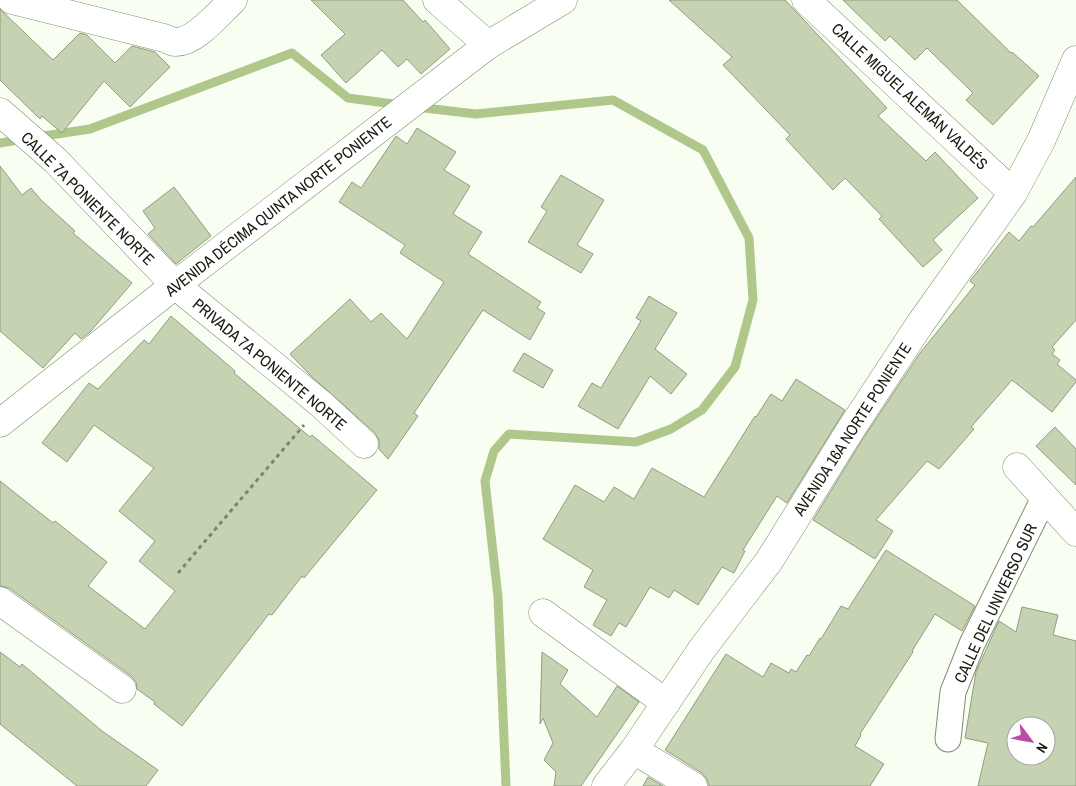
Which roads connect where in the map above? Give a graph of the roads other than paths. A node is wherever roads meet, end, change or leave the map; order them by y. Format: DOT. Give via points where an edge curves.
graph roads {
  1 [pos="12,0"];
  2 [pos="233,0"];
  3 [pos="437,0"];
  4 [pos="564,0"];
  5 [pos="806,0"];
  6 [pos="488,45"];
  7 [pos="1076,60"];
  8 [pos="0,112"];
  9 [pos="1013,193"];
  10 [pos="175,285"];
  11 [pos="0,423"];
  12 [pos="364,444"];
  13 [pos="1017,467"];
  14 [pos="1044,498"];
  15 [pos="1076,532"];
  16 [pos="0,602"];
  17 [pos="544,613"];
  18 [pos="122,690"];
  19 [pos="666,703"];
  20 [pos="948,739"];
  21 [pos="634,750"];
  22 [pos="606,786"];
  23 [pos="693,786"];
  1 -- 2 [label="street" via="174,42 186,41"];
  3 -- 6 [label="street"];
  4 -- 6 [label="street, AVENIDA DÉCIMA QUINTA NORTE PONIENTE"];
  5 -- 9 [label="street, CALLE MIGUEL ALEMÁN VALDÉS"];
  6 -- 10 [label="street, AVENIDA DÉCIMA QUINTA NORTE PONIENTE"];
  7 -- 9 [label="street, AVENIDA 16A NORTE PONIENTE" via="1042,141"];
  8 -- 10 [label="street, CALLE 7A PONIENTE NORTE" via="55,160"];
  9 -- 19 [label="street, AVENIDA 16A NORTE PONIENTE" via="920,324 769,561 702,649"];
  10 -- 11 [label="street, AVENIDA DÉCIMA QUINTA NORTE PONIENTE"];
  10 -- 12 [label="street, PRIVADA 7A PONIENTE NORTE" via="321,404"];
  13 -- 14 [label="street, CALLE DEL UNIVERSO SUR"];
  14 -- 15 [label="street, CALLE DEL UNIVERSO SUR"];
  14 -- 20 [label="street, CALLE DEL UNIVERSO SUR" via="972,644 953,692"];
  16 -- 18 [label="street"];
  17 -- 19 [label="street"];
  19 -- 21 [label="street, AVENIDA 16A NORTE PONIENTE"];
  21 -- 22 [label="street, AVENIDA 16A NORTE PONIENTE"];
  21 -- 23 [label="street"];
}
